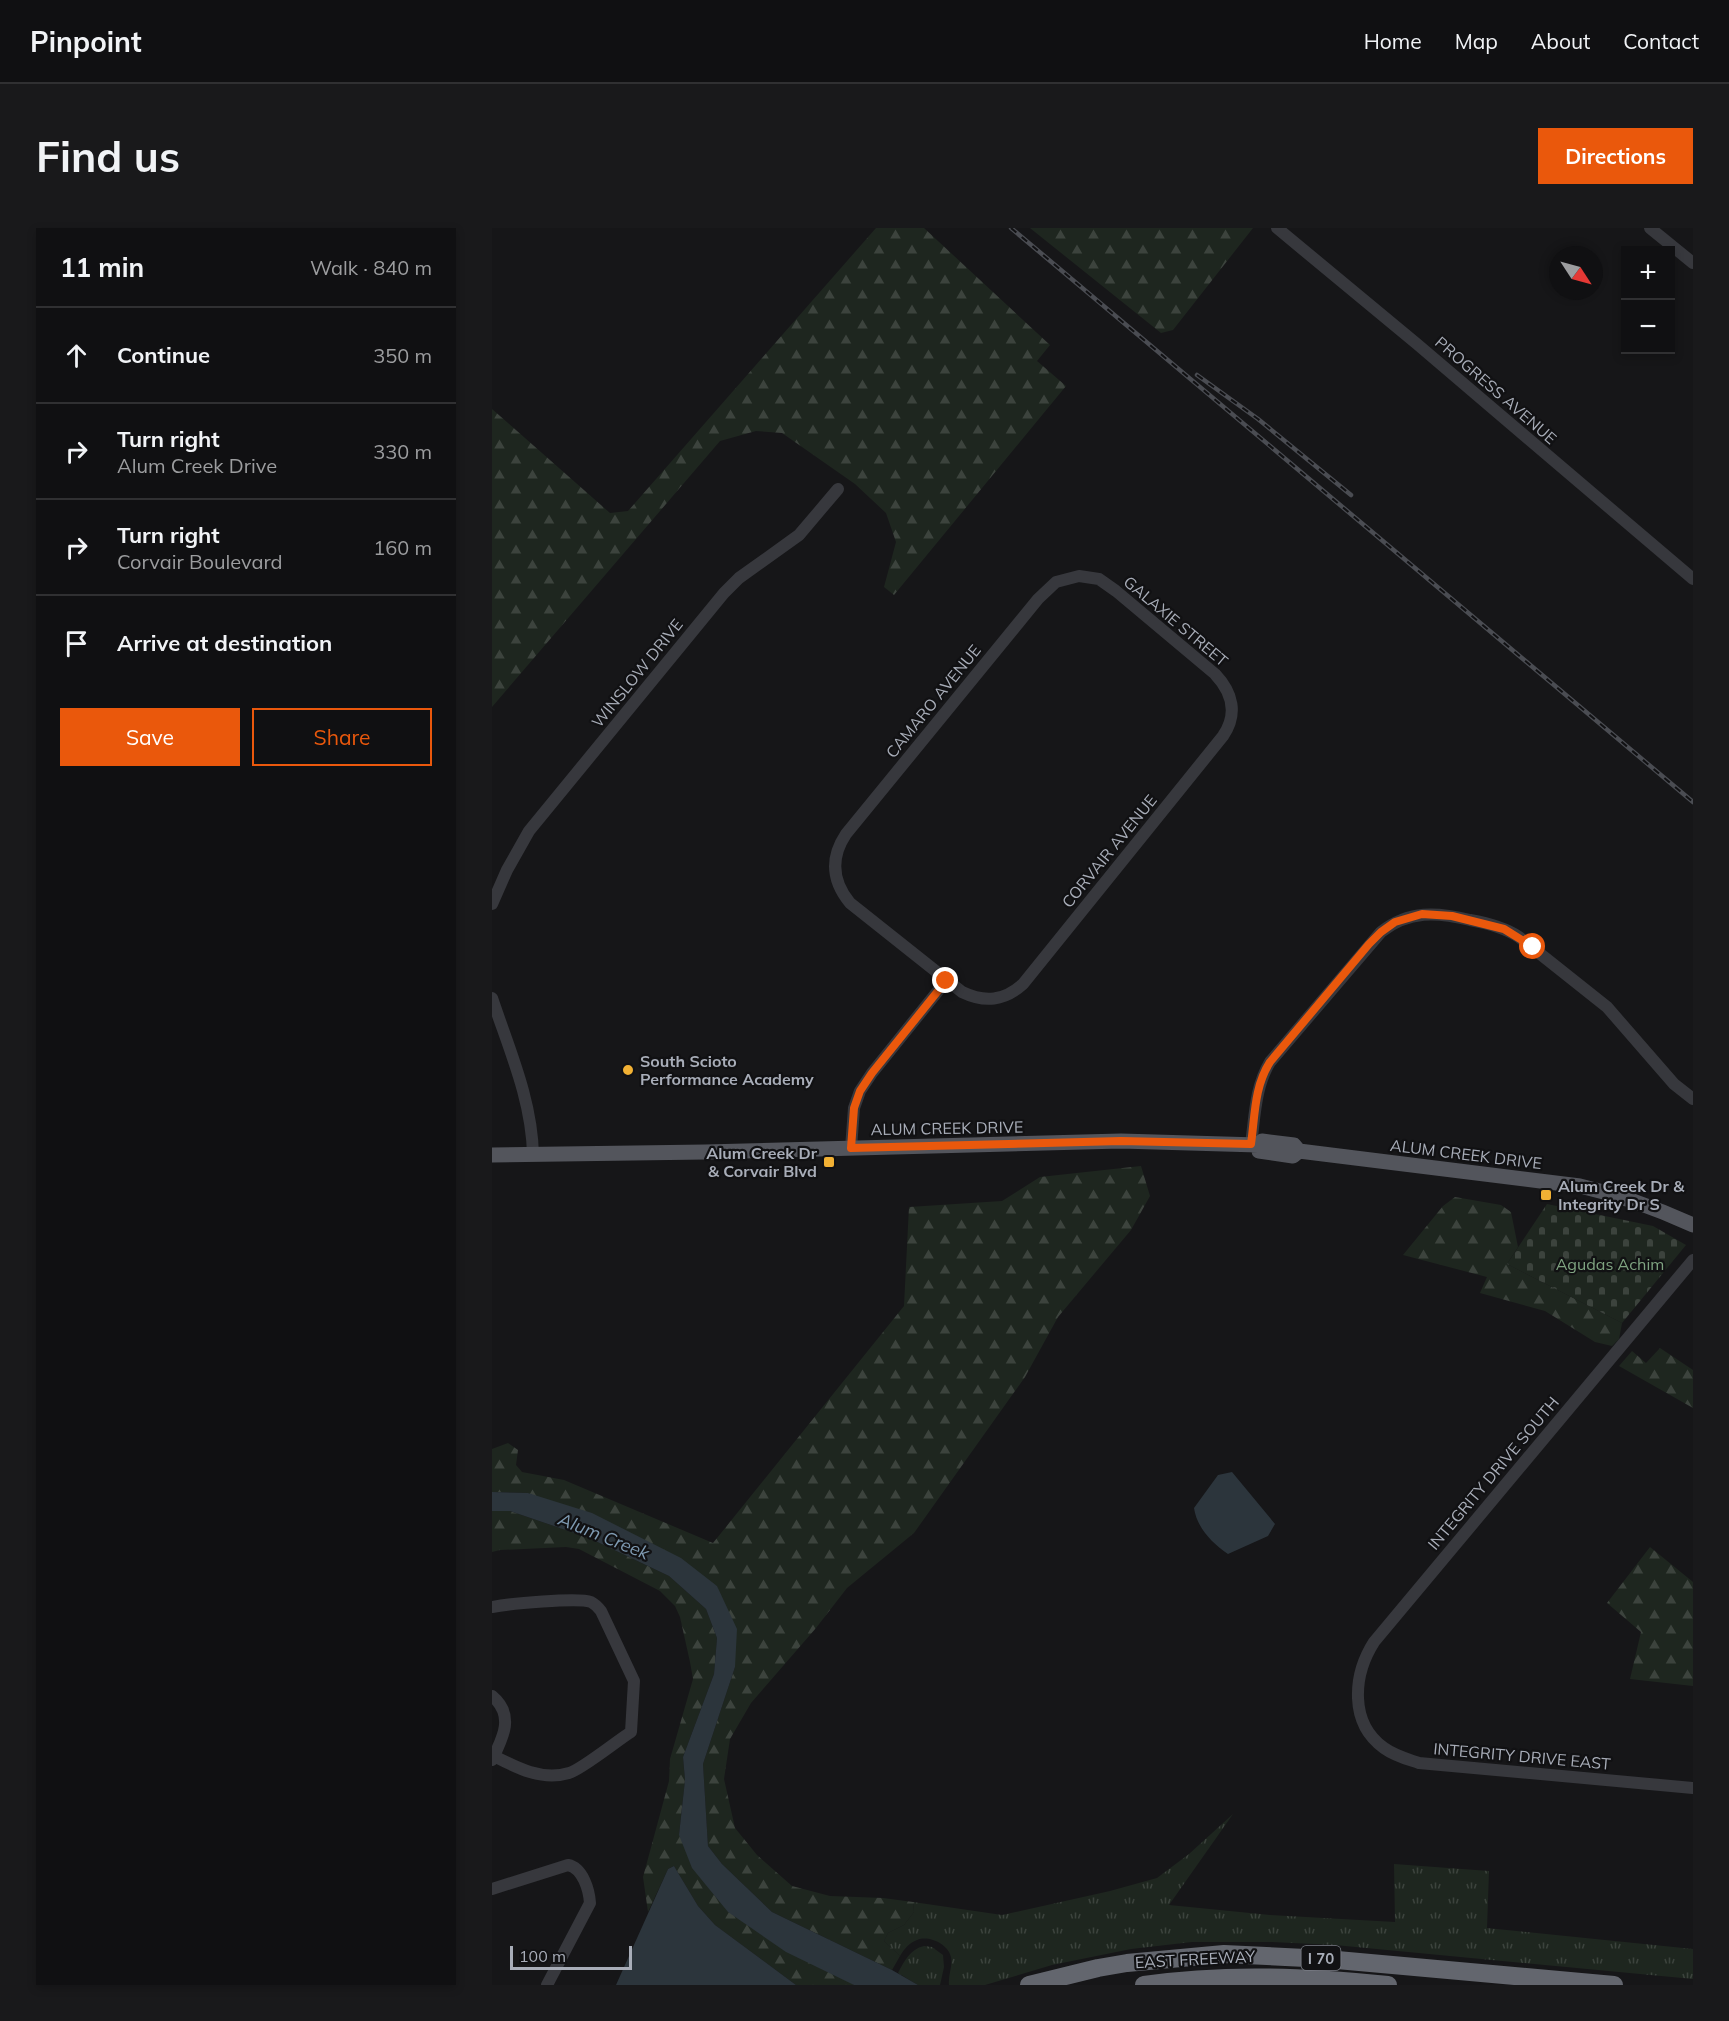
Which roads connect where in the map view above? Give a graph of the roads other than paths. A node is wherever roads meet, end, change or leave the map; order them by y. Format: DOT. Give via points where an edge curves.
graph roads {
  1 [pos="1277,228"];
  2 [pos="1650,228"];
  3 [pos="1693,263"];
  4 [pos="838,489"];
  5 [pos="1079,576"];
  6 [pos="1693,579"];
  7 [pos="1232,712"];
  8 [pos="492,904"];
  9 [pos="946,981"];
  10 [pos="492,998"];
  11 [pos="1693,1099"];
  12 [pos="1254,1145"];
  13 [pos="851,1148"];
  14 [pos="492,1155"];
  15 [pos="533,1155"];
  16 [pos="1693,1226"];
  17 [pos="1693,1260"];
  18 [pos="492,1606"];
  19 [pos="492,1696"];
  20 [pos="1364,1723"];
  21 [pos="493,1758"];
  22 [pos="1693,1788"];
  23 [pos="492,1888"];
  24 [pos="547,1985"];
  25 [pos="1029,1985"];
  26 [pos="1144,1985"];
  27 [pos="1388,1985"];
  28 [pos="1614,1985"];
  1 -- 6 [label="street, PROGRESS AVENUE"];
  2 -- 3 [label="street"];
  4 -- 8 [label="street, WINSLOW DRIVE" via="799,535 724,593 529,831"];
  5 -- 7 [label="street, GALAXIE STREET" via="1099,579 1116,591 1215,674 1228,691"];
  5 -- 9 [label="street, CAMARO AVENUE" via="1056,582 1038,599 837,849 834,866 838,886 850,903"];
  7 -- 9 [label="street, CORVAIR AVENUE" via="1223,736 1023,984 996,999 978,999"];
  9 -- 13 [label="street" via="860,1091 854,1108"];
  10 -- 15 [label="street" via="525,1096 532,1125"];
  11 -- 12 [label="street" via="1674,1084 1607,1007 1519,937 1482,922 1422,914 1395,922 1381,932 1270,1062 1255,1103"];
  12 -- 13 [label="main road, ALUM CREEK DRIVE" via="1121,1141"];
  12 -- 16 [label="main road, ALUM CREEK DRIVE" via="1272,1142 1294,1145 1299,1151 1580,1186 1645,1204"];
  13 -- 15 [label="main road, ALUM CREEK DRIVE"];
  14 -- 15 [label="main road, ALUM CREEK DRIVE"];
  17 -- 20 [label="street, INTEGRITY DRIVE SOUTH" via="1374,1642 1358,1678"];
  18 -- 21 [label="street" via="592,1602 601,1611 634,1681 631,1732 576,1770 534,1773"];
  19 -- 21 [label="street" via="506,1723"];
  20 -- 22 [label="street, INTEGRITY DRIVE EAST" via="1384,1748 1419,1763"];
  23 -- 24 [label="street" via="568,1865 579,1870 589,1899 588,1908"];
  25 -- 28 [label="highway, EAST FREEWAY / I 70" via="1127,1963 1224,1954 1326,1959"];
  26 -- 27 [label="highway, EAST FREEWAY / I 70" via="1222,1977"];
}
